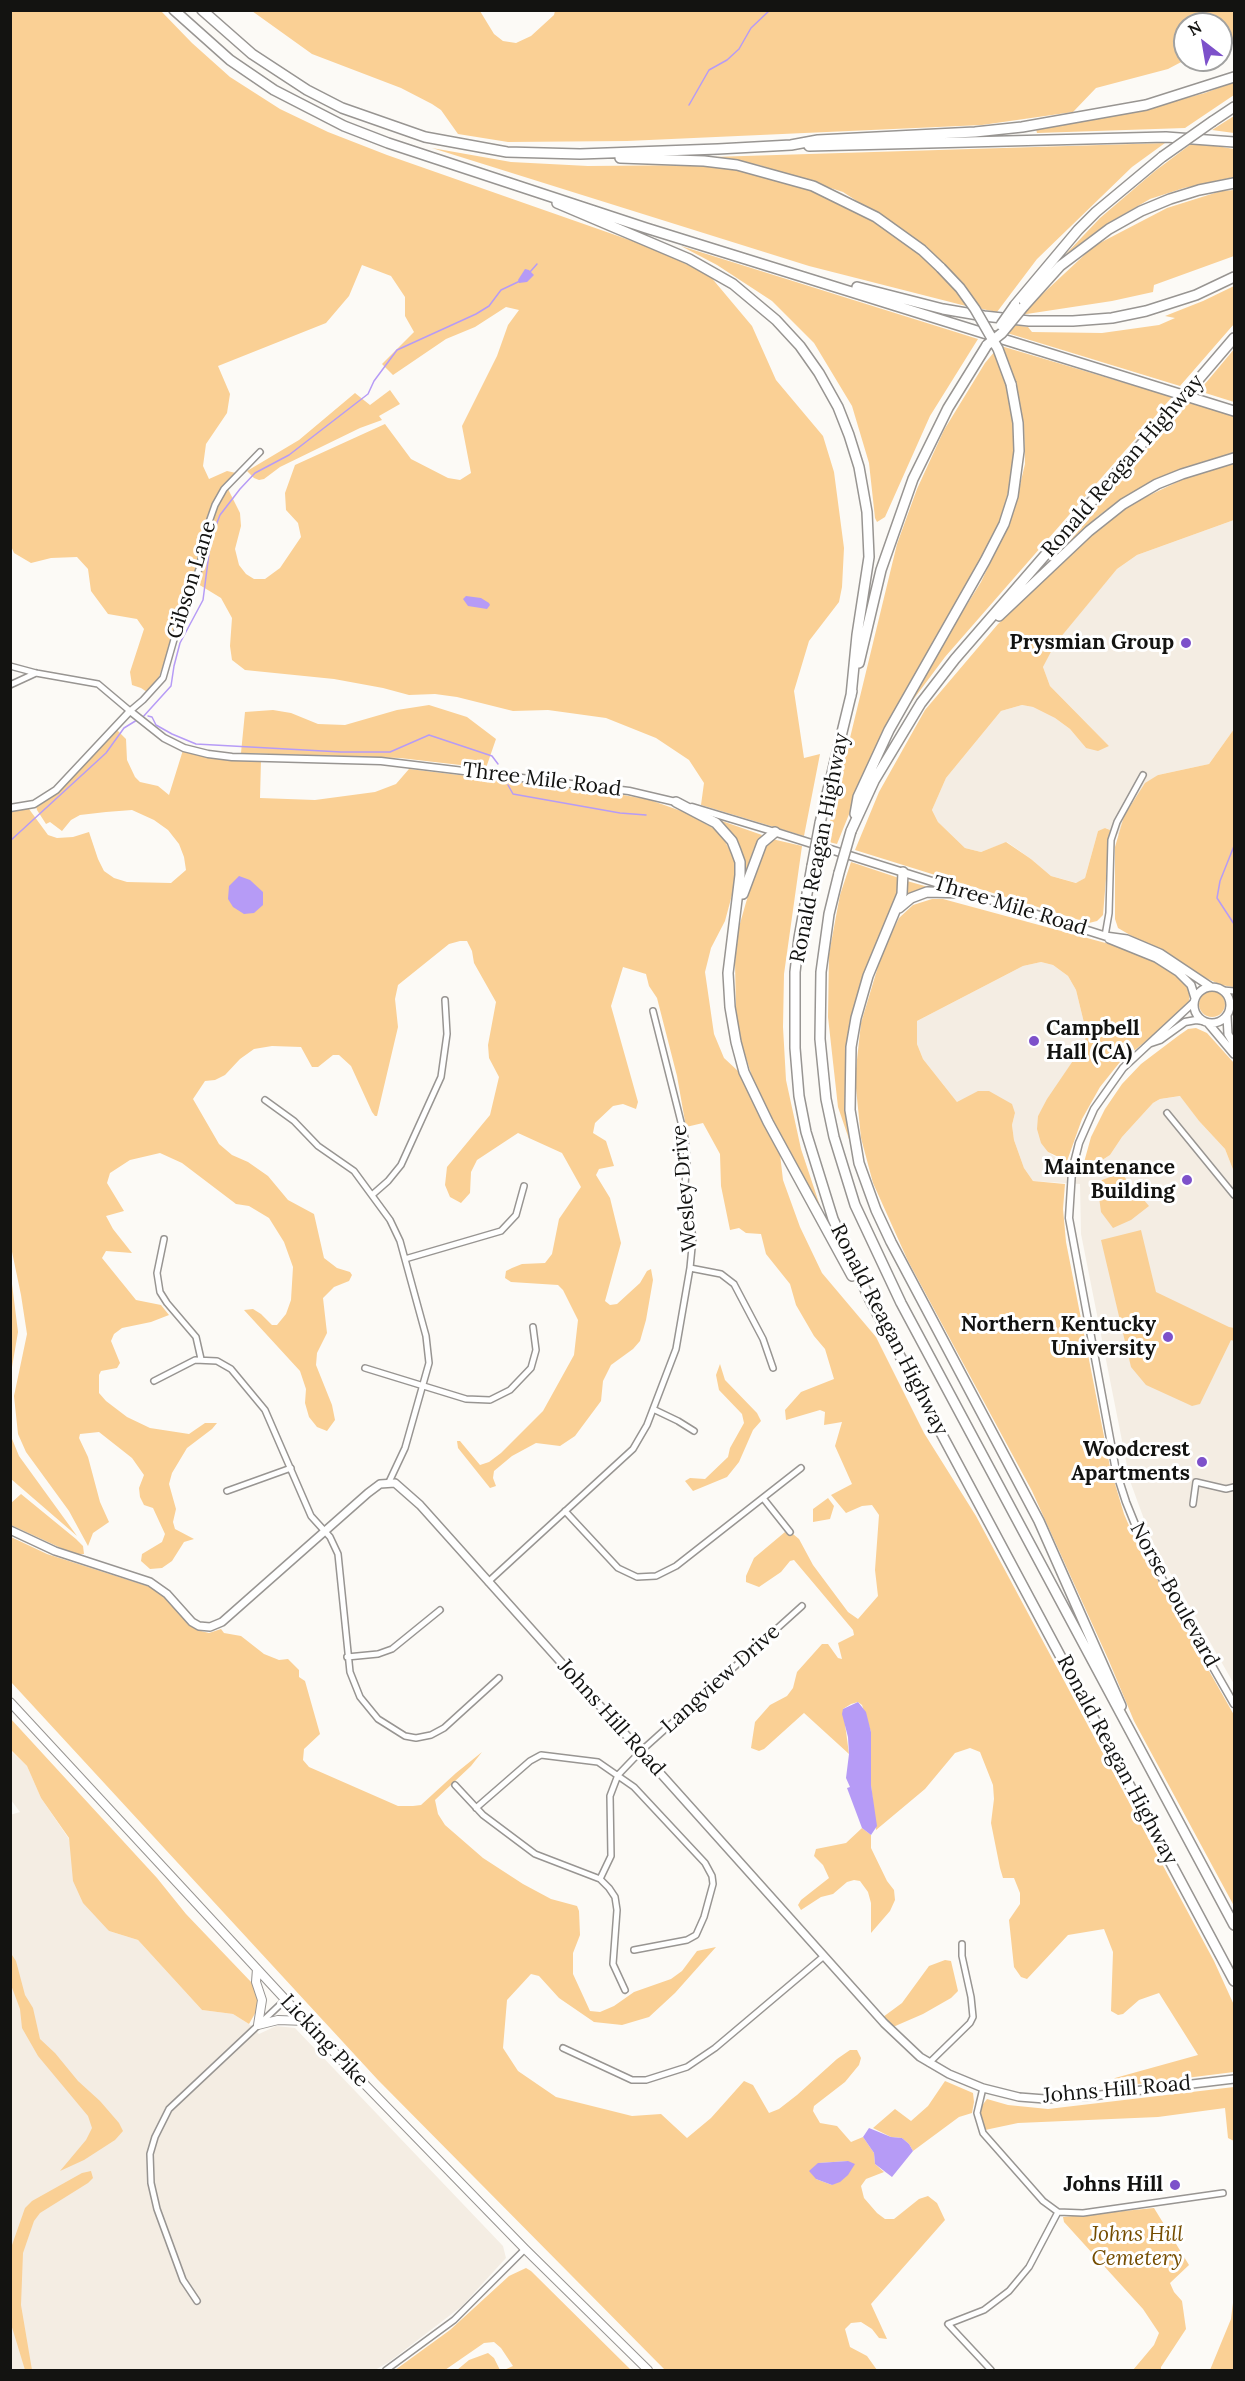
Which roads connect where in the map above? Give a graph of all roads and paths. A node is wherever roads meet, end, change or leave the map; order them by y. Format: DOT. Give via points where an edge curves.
graph roads {
  1 [pos="174,10"];
  2 [pos="202,10"];
  3 [pos="1234,77"];
  4 [pos="1234,107"];
  5 [pos="1234,142"];
  6 [pos="791,145"];
  7 [pos="550,154"];
  8 [pos="1234,183"];
  9 [pos="536,191"];
  10 [pos="1234,277"];
  11 [pos="819,281"];
  12 [pos="1020,305"];
  13 [pos="1234,338"];
  14 [pos="1234,411"];
  15 [pos="260,452"];
  16 [pos="1234,458"];
  17 [pos="967,646"];
  18 [pos="10,666"];
  19 [pos="36,673"];
  20 [pos="10,685"];
  21 [pos="851,696"];
  22 [pos="132,714"];
  23 [pos="1143,775"];
  24 [pos="676,802"];
  25 [pos="10,808"];
  26 [pos="851,831"];
  27 [pos="775,832"];
  28 [pos="903,872"];
  29 [pos="968,893"];
  30 [pos="895,912"];
  31 [pos="735,916"];
  32 [pos="1105,936"];
  33 [pos="1211,987"];
  34 [pos="1223,990"];
  35 [pos="1234,991"];
  36 [pos="445,1000"];
  37 [pos="1194,1000"];
  38 [pos="1230,1009"];
  39 [pos="653,1011"];
  40 [pos="1206,1022"];
  41 [pos="1234,1044"];
  42 [pos="1148,1045"];
  43 [pos="1234,1054"];
  44 [pos="265,1100"];
  45 [pos="1167,1113"];
  46 [pos="524,1185"];
  47 [pos="372,1195"];
  48 [pos="1234,1195"];
  49 [pos="164,1239"];
  50 [pos="405,1259"];
  51 [pos="690,1268"];
  52 [pos="870,1300"];
  53 [pos="532,1327"];
  54 [pos="201,1359"];
  55 [pos="364,1368"];
  56 [pos="772,1368"];
  57 [pos="154,1381"];
  58 [pos="424,1386"];
  59 [pos="653,1409"];
  60 [pos="694,1431"];
  61 [pos="291,1468"];
  62 [pos="801,1468"];
  63 [pos="389,1482"];
  64 [pos="1234,1487"];
  65 [pos="227,1491"];
  66 [pos="763,1498"];
  67 [pos="1193,1504"];
  68 [pos="566,1511"];
  69 [pos="10,1530"];
  70 [pos="326,1531"];
  71 [pos="790,1532"];
  72 [pos="488,1581"];
  73 [pos="802,1606"];
  74 [pos="440,1610"];
  75 [pos="347,1657"];
  76 [pos="499,1677"];
  77 [pos="10,1702"];
  78 [pos="1234,1704"];
  79 [pos="1131,1734"];
  80 [pos="641,1751"];
  81 [pos="618,1775"];
  82 [pos="455,1785"];
  83 [pos="476,1808"];
  84 [pos="600,1879"];
  85 [pos="1234,1925"];
  86 [pos="962,1944"];
  87 [pos="634,1950"];
  88 [pos="825,1956"];
  89 [pos="257,1969"];
  90 [pos="1234,1981"];
  91 [pos="625,1990"];
  92 [pos="285,2000"];
  93 [pos="305,2021"];
  94 [pos="258,2025"];
  95 [pos="563,2048"];
  96 [pos="929,2063"];
  97 [pos="1234,2079"];
  98 [pos="983,2088"];
  99 [pos="1223,2193"];
  100 [pos="1058,2212"];
  101 [pos="525,2249"];
  102 [pos="197,2301"];
  103 [pos="386,2370"];
  104 [pos="648,2370"];
  105 [pos="991,2370"];
  1 -- 9 [label="highway" via="230,60 306,108 388,143"];
  2 -- 7 [label="highway" via="252,54 342,108 446,142"];
  3 -- 6 [label="highway" via="1146,105 1046,124"];
  4 -- 12 [label="highway, Ronald Reagan Highway, bridge" via="1162,157 1096,212"];
  5 -- 6 [label="highway" via="1166,138"];
  6 -- 7 [label="highway"];
  7 -- 26 [label="highway, bridge" via="737,165 813,186 861,208 916,245 960,288 998,349 1011,384 1018,423 1013,496 985,561 889,730 858,797"];
  8 -- 12 [label="highway" via="1177,196 1108,229 1060,266"];
  9 -- 11 [label="highway"];
  9 -- 21 [label="highway" via="592,220 689,259 733,284 776,321 819,373 849,435 867,512 869,557"];
  10 -- 11 [label="highway" via="1196,295 1146,311 1113,318 1050,322 944,309"];
  11 -- 14 [label="highway"];
  12 -- 21 [label="highway, Ronald Reagan Highway, bridge" via="962,383 907,494 881,570"];
  13 -- 17 [label="highway, Ronald Reagan Highway, bridge"];
  15 -- 22 [label="street, Gibson Lane" via="224,489 215,505 199,569 163,678"];
  16 -- 17 [label="highway" via="1157,484 1123,504"];
  17 -- 26 [label="highway, Ronald Reagan Highway" via="907,724"];
  18 -- 19 [label="street"];
  19 -- 20 [label="street"];
  19 -- 22 [label="street" via="98,684"];
  21 -- 52 [label="highway, Ronald Reagan Highway, bridge" via="820,824 799,938 794,992 795,1048 811,1151 847,1253"];
  22 -- 24 [label="street, Three Mile Road" via="174,743 208,754 381,760 629,791"];
  22 -- 25 [label="street" via="56,790 34,804"];
  23 -- 32 [label="street" via="1111,840"];
  24 -- 27 [label="street, Three Mile Road"];
  24 -- 31 [label="highway" via="716,823 732,841 740,862"];
  26 -- 79 [label="highway, Ronald Reagan Highway, bridge" via="829,914 821,972 820,1039 826,1099 844,1174 866,1232 901,1304"];
  27 -- 28 [label="main road, Three Mile Road"];
  27 -- 31 [label="highway" via="757,852"];
  28 -- 29 [label="main road, Three Mile Road"];
  28 -- 30 [label="highway" via="902,894"];
  29 -- 30 [label="highway" via="927,892 911,898"];
  29 -- 32 [label="main road, Three Mile Road"];
  30 -- 79 [label="highway" via="862,994 850,1047 850,1110 861,1171 884,1228 1039,1521 1115,1687"];
  31 -- 52 [label="highway" via="728,973 736,1042 744,1071 835,1248"];
  32 -- 33 [label="main road, Three Mile Road" via="1127,939 1160,953"];
  32 -- 37 [label="main road, Three Mile Road" via="1178,972 1191,985"];
  33 -- 34 [label="main road"];
  33 -- 37 [label="main road" via="1204,988"];
  34 -- 35 [label="street"];
  34 -- 38 [label="main road"];
  36 -- 47 [label="street" via="447,1034 441,1077 401,1165"];
  37 -- 40 [label="main road" via="1195,1013"];
  37 -- 42 [label="street, Norse Boulevard"];
  38 -- 40 [label="main road" via="1219,1022"];
  38 -- 41 [label="main road" via="1226,1024"];
  39 -- 51 [label="street, Wesley Drive" via="686,1144 684,1191 693,1237"];
  40 -- 42 [label="street, Norse Boulevard" via="1185,1022"];
  40 -- 43 [label="main road"];
  42 -- 78 [label="street, Norse Boulevard" via="1116,1077 1088,1121 1070,1182 1070,1230 1116,1471 1129,1512 1145,1549"];
  44 -- 47 [label="street" via="354,1171"];
  45 -- 48 [label="street"];
  46 -- 50 [label="street" via="516,1215 501,1231"];
  47 -- 50 [label="street" via="394,1226"];
  49 -- 54 [label="street" via="157,1273 160,1292 196,1337"];
  50 -- 58 [label="street" via="430,1354"];
  51 -- 56 [label="street" via="721,1274 734,1284 763,1339"];
  51 -- 59 [label="street, Wesley Drive" via="675,1352"];
  52 -- 90 [label="highway, Ronald Reagan Highway"];
  53 -- 58 [label="street" via="536,1350 531,1368 503,1395 475,1401"];
  54 -- 57 [label="street"];
  54 -- 61 [label="street" via="217,1361 231,1369 260,1402"];
  55 -- 58 [label="street"];
  58 -- 63 [label="street" via="405,1450"];
  59 -- 60 [label="street"];
  59 -- 68 [label="street, Wesley Drive" via="643,1433 627,1455"];
  61 -- 65 [label="street"];
  61 -- 70 [label="street" via="311,1516"];
  62 -- 66 [label="street"];
  63 -- 70 [label="main road" via="368,1493"];
  63 -- 72 [label="main road, Johns Hill Road" via="408,1492"];
  64 -- 67 [label="street" via="1226,1489 1196,1482"];
  66 -- 68 [label="street" via="676,1566 650,1577 637,1577 618,1568"];
  66 -- 71 [label="street"];
  68 -- 72 [label="street, Wesley Drive"];
  69 -- 70 [label="main road" via="55,1551 150,1582 167,1594 192,1622 207,1628 222,1622"];
  70 -- 75 [label="street" via="339,1559"];
  72 -- 80 [label="main road, Johns Hill Road"];
  73 -- 80 [label="street, Langview Drive"];
  74 -- 75 [label="street" via="392,1649"];
  75 -- 76 [label="street" via="353,1684 368,1709 388,1728 411,1738 425,1737 444,1728"];
  77 -- 89 [label="main road, Licking Pike"];
  79 -- 85 [label="highway, Ronald Reagan Highway"];
  80 -- 81 [label="street, Langview Drive"];
  80 -- 88 [label="main road, Johns Hill Road"];
  81 -- 83 [label="street" via="593,1761 537,1756"];
  81 -- 84 [label="street" via="610,1797 611,1856"];
  81 -- 87 [label="street" via="639,1791 705,1863 713,1884 696,1935"];
  82 -- 83 [label="street"];
  83 -- 84 [label="street" via="540,1857"];
  84 -- 91 [label="street" via="613,1892 617,1903 613,1964"];
  86 -- 96 [label="street" via="973,2017"];
  88 -- 95 [label="street" via="716,2049 684,2068 646,2080 632,2080"];
  88 -- 96 [label="main road, Johns Hill Road" via="899,2038"];
  89 -- 92 [label="main road, Licking Pike"];
  89 -- 94 [label="main road" via="256,1982 262,2000"];
  92 -- 93 [label="main road, Licking Pike"];
  92 -- 94 [label="street"];
  93 -- 94 [label="main road" via="278,2020"];
  93 -- 101 [label="main road, Licking Pike"];
  94 -- 102 [label="street" via="169,2109 150,2154 157,2209 183,2280"];
  96 -- 98 [label="main road, Johns Hill Road"];
  97 -- 98 [label="main road, Johns Hill Road" via="1059,2099 1019,2097"];
  98 -- 100 [label="street" via="977,2118 983,2133 1035,2193"];
  99 -- 100 [label="street" via="1083,2213"];
  100 -- 105 [label="street" via="1017,2284 984,2310 948,2324"];
  101 -- 103 [label="street" via="454,2320"];
  101 -- 104 [label="main road, Licking Pike"];
}
